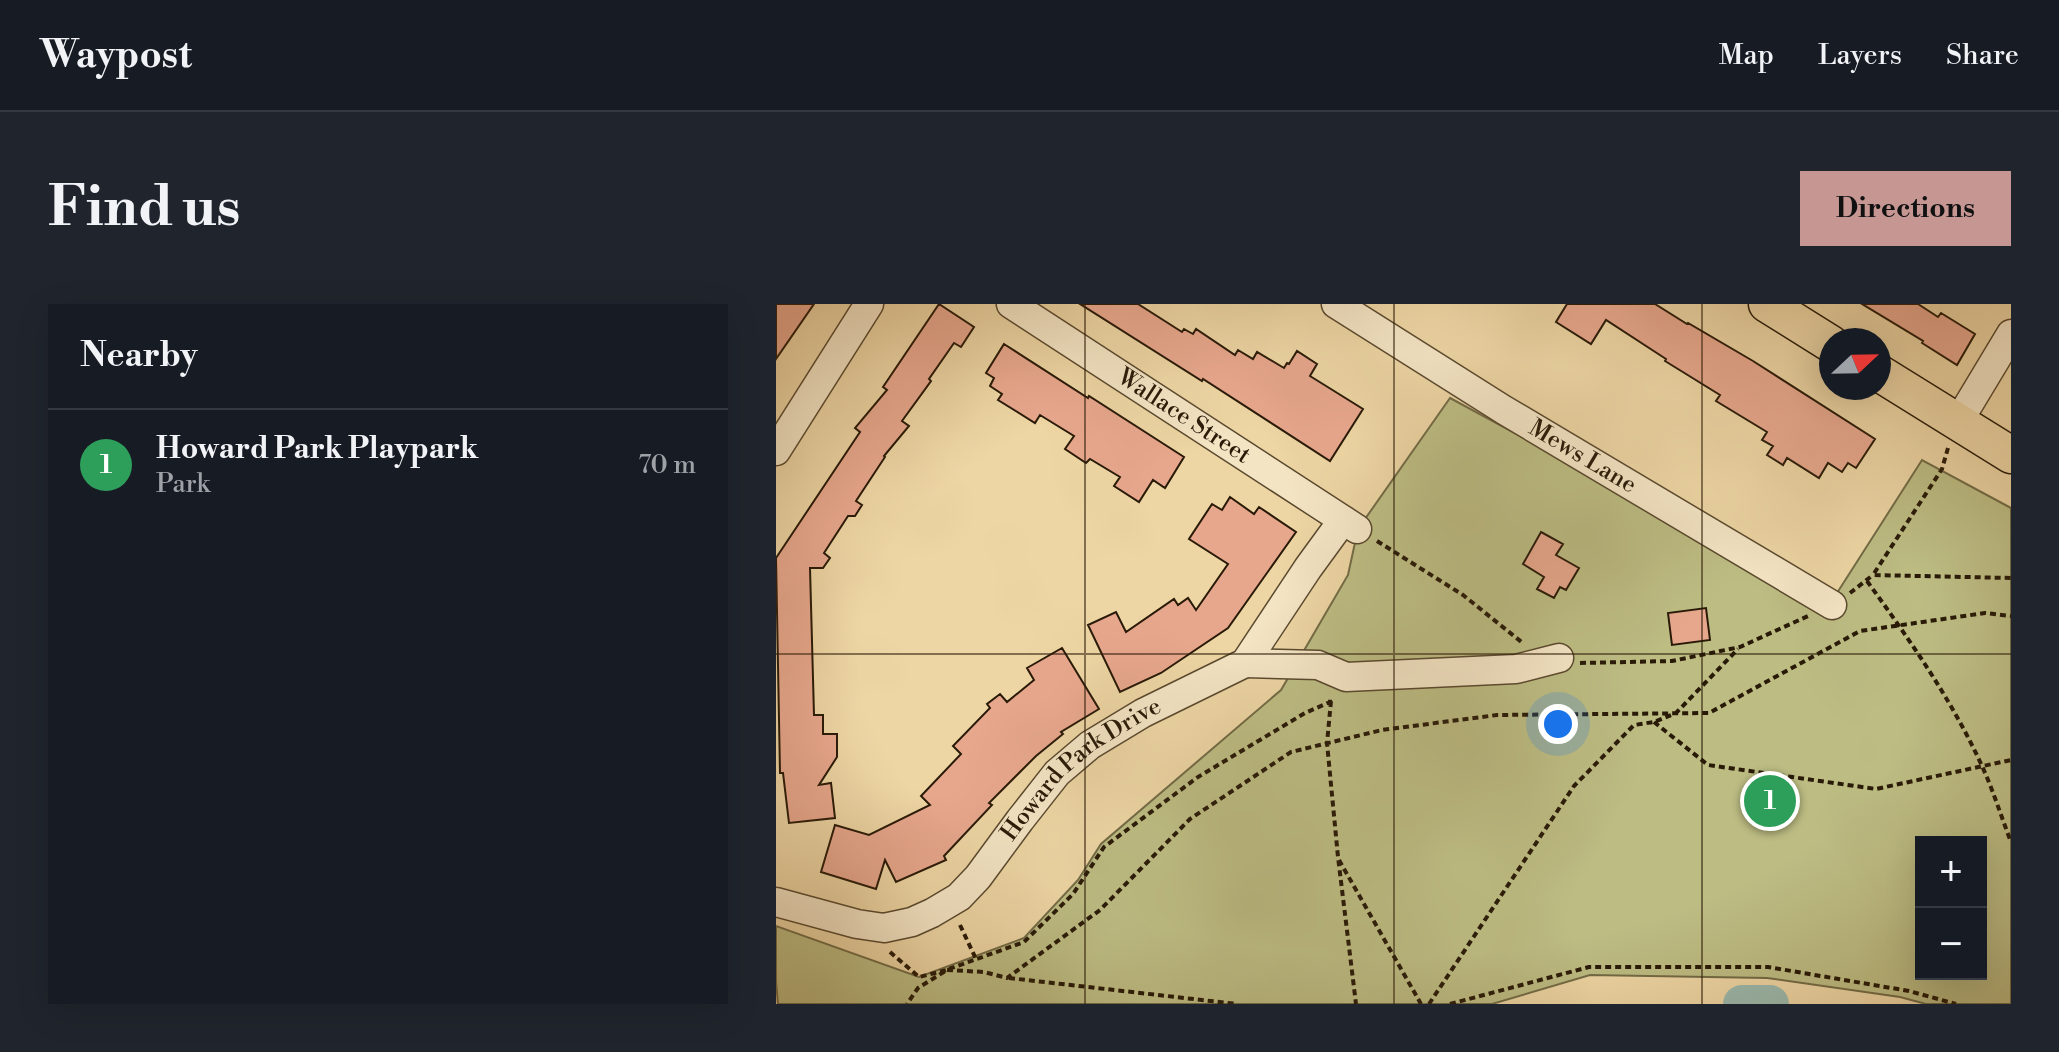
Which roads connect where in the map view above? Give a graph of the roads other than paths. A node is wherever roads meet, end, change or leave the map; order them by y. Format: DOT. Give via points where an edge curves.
graph roads {
  1 [pos="869,304"];
  2 [pos="1011,304"];
  3 [pos="1336,304"];
  4 [pos="1767,304"];
  5 [pos="2011,334"];
  6 [pos="1819,336"];
  7 [pos="1891,380"];
  8 [pos="785,415"];
  9 [pos="1958,422"];
  10 [pos="776,451"];
  11 [pos="2011,455"];
  12 [pos="1832,605"];
  13 [pos="1559,658"];
  14 [pos="1245,663"];
  15 [pos="776,902"];
  1 -- 8 [label="street"];
  2 -- 14 [label="street, Wallace Street" via="1350,525 1308,568"];
  3 -- 12 [label="street, Mews Lane"];
  4 -- 6 [label="main road"];
  5 -- 9 [label="street"];
  7 -- 9 [label="main road"];
  8 -- 10 [label="street"];
  9 -- 11 [label="main road"];
  13 -- 14 [label="street" via="1516,669 1346,677 1318,665"];
  14 -- 15 [label="street, Howard Park Drive" via="1090,745 1057,773 959,897 912,922 884,928"];
}
